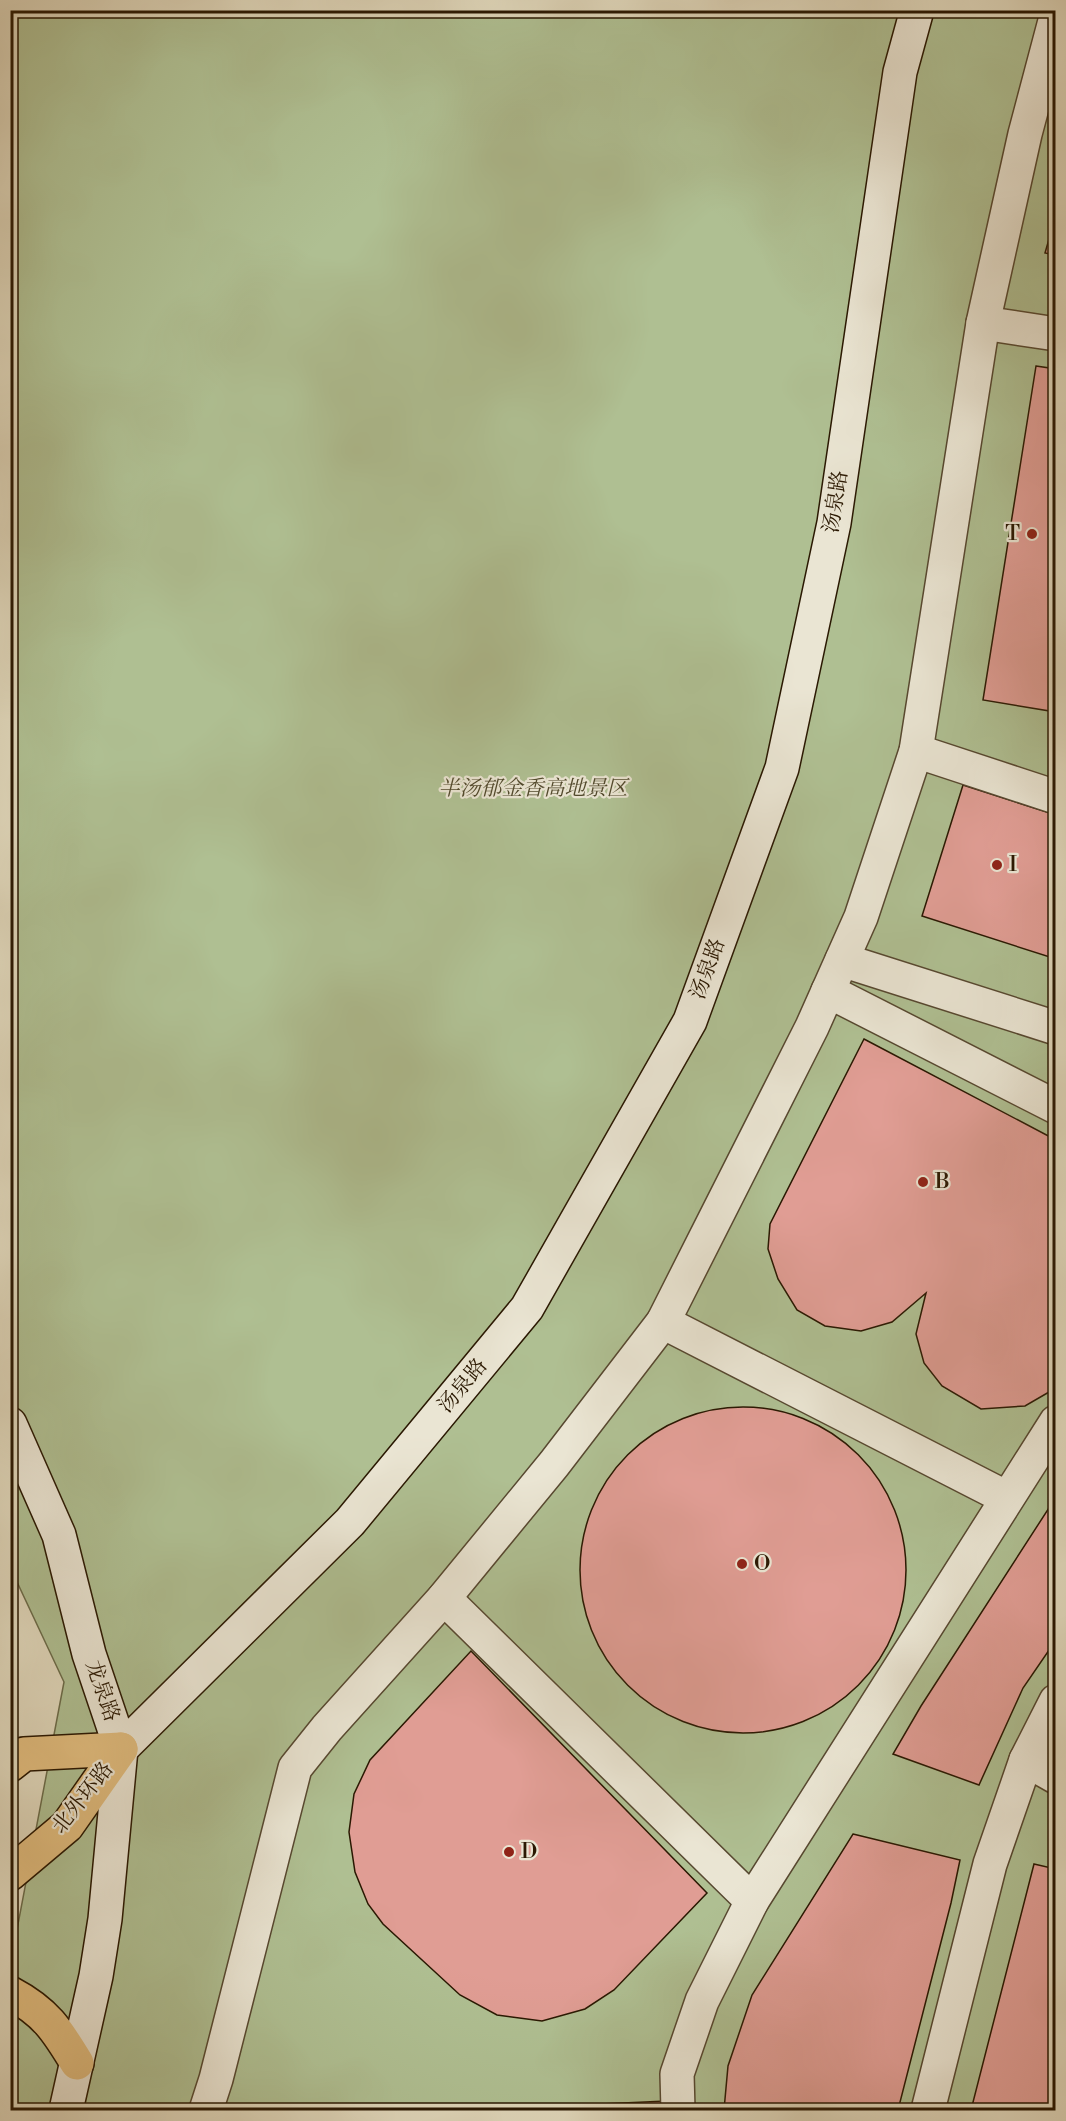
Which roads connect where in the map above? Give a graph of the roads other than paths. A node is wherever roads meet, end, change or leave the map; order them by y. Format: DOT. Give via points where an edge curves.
graph roads {
  1 [pos="917,10"];
  2 [pos="1056,18"];
  3 [pos="982,323"];
  4 [pos="1056,334"];
  5 [pos="916,751"];
  6 [pos="1056,796"];
  7 [pos="842,960"];
  8 [pos="828,991"];
  9 [pos="1056,1028"];
  10 [pos="1056,1107"];
  11 [pos="663,1322"];
  12 [pos="1056,1422"];
  13 [pos="10,1424"];
  14 [pos="1007,1498"];
  15 [pos="444,1598"];
  16 [pos="1056,1701"];
  17 [pos="121,1749"];
  18 [pos="1026,1760"];
  19 [pos="10,1765"];
  20 [pos="1056,1777"];
  21 [pos="10,1874"];
  22 [pos="752,1901"];
  23 [pos="10,1993"];
  24 [pos="77,2063"];
  25 [pos="66,2110"];
  26 [pos="206,2110"];
  27 [pos="678,2110"];
  28 [pos="928,2110"];
  1 -- 17 [label="street, 汤泉路" via="900,72 834,523 782,768 690,1021 527,1308 350,1522"];
  2 -- 3 [label="street"];
  3 -- 4 [label="street"];
  3 -- 5 [label="street"];
  5 -- 6 [label="street"];
  5 -- 7 [label="street" via="861,917"];
  7 -- 8 [label="street"];
  7 -- 9 [label="street"];
  8 -- 10 [label="street"];
  8 -- 11 [label="street"];
  11 -- 14 [label="street"];
  11 -- 15 [label="street"];
  12 -- 14 [label="street"];
  13 -- 17 [label="street, 龙泉路" via="59,1535 89,1654"];
  14 -- 22 [label="street"];
  15 -- 22 [label="street"];
  15 -- 26 [label="street" via="296,1768"];
  16 -- 18 [label="street"];
  17 -- 19 [label="main road, 北外环路" via="24,1754"];
  17 -- 21 [label="main road, 北外环路" via="67,1826"];
  17 -- 24 [label="street, 龙泉路" via="105,1919"];
  18 -- 20 [label="street"];
  18 -- 28 [label="street" via="990,1864"];
  22 -- 27 [label="street" via="702,2001 677,2074"];
  23 -- 24 [label="main road" via="55,2026"];
  24 -- 25 [label="street, 龙泉路"];
}
